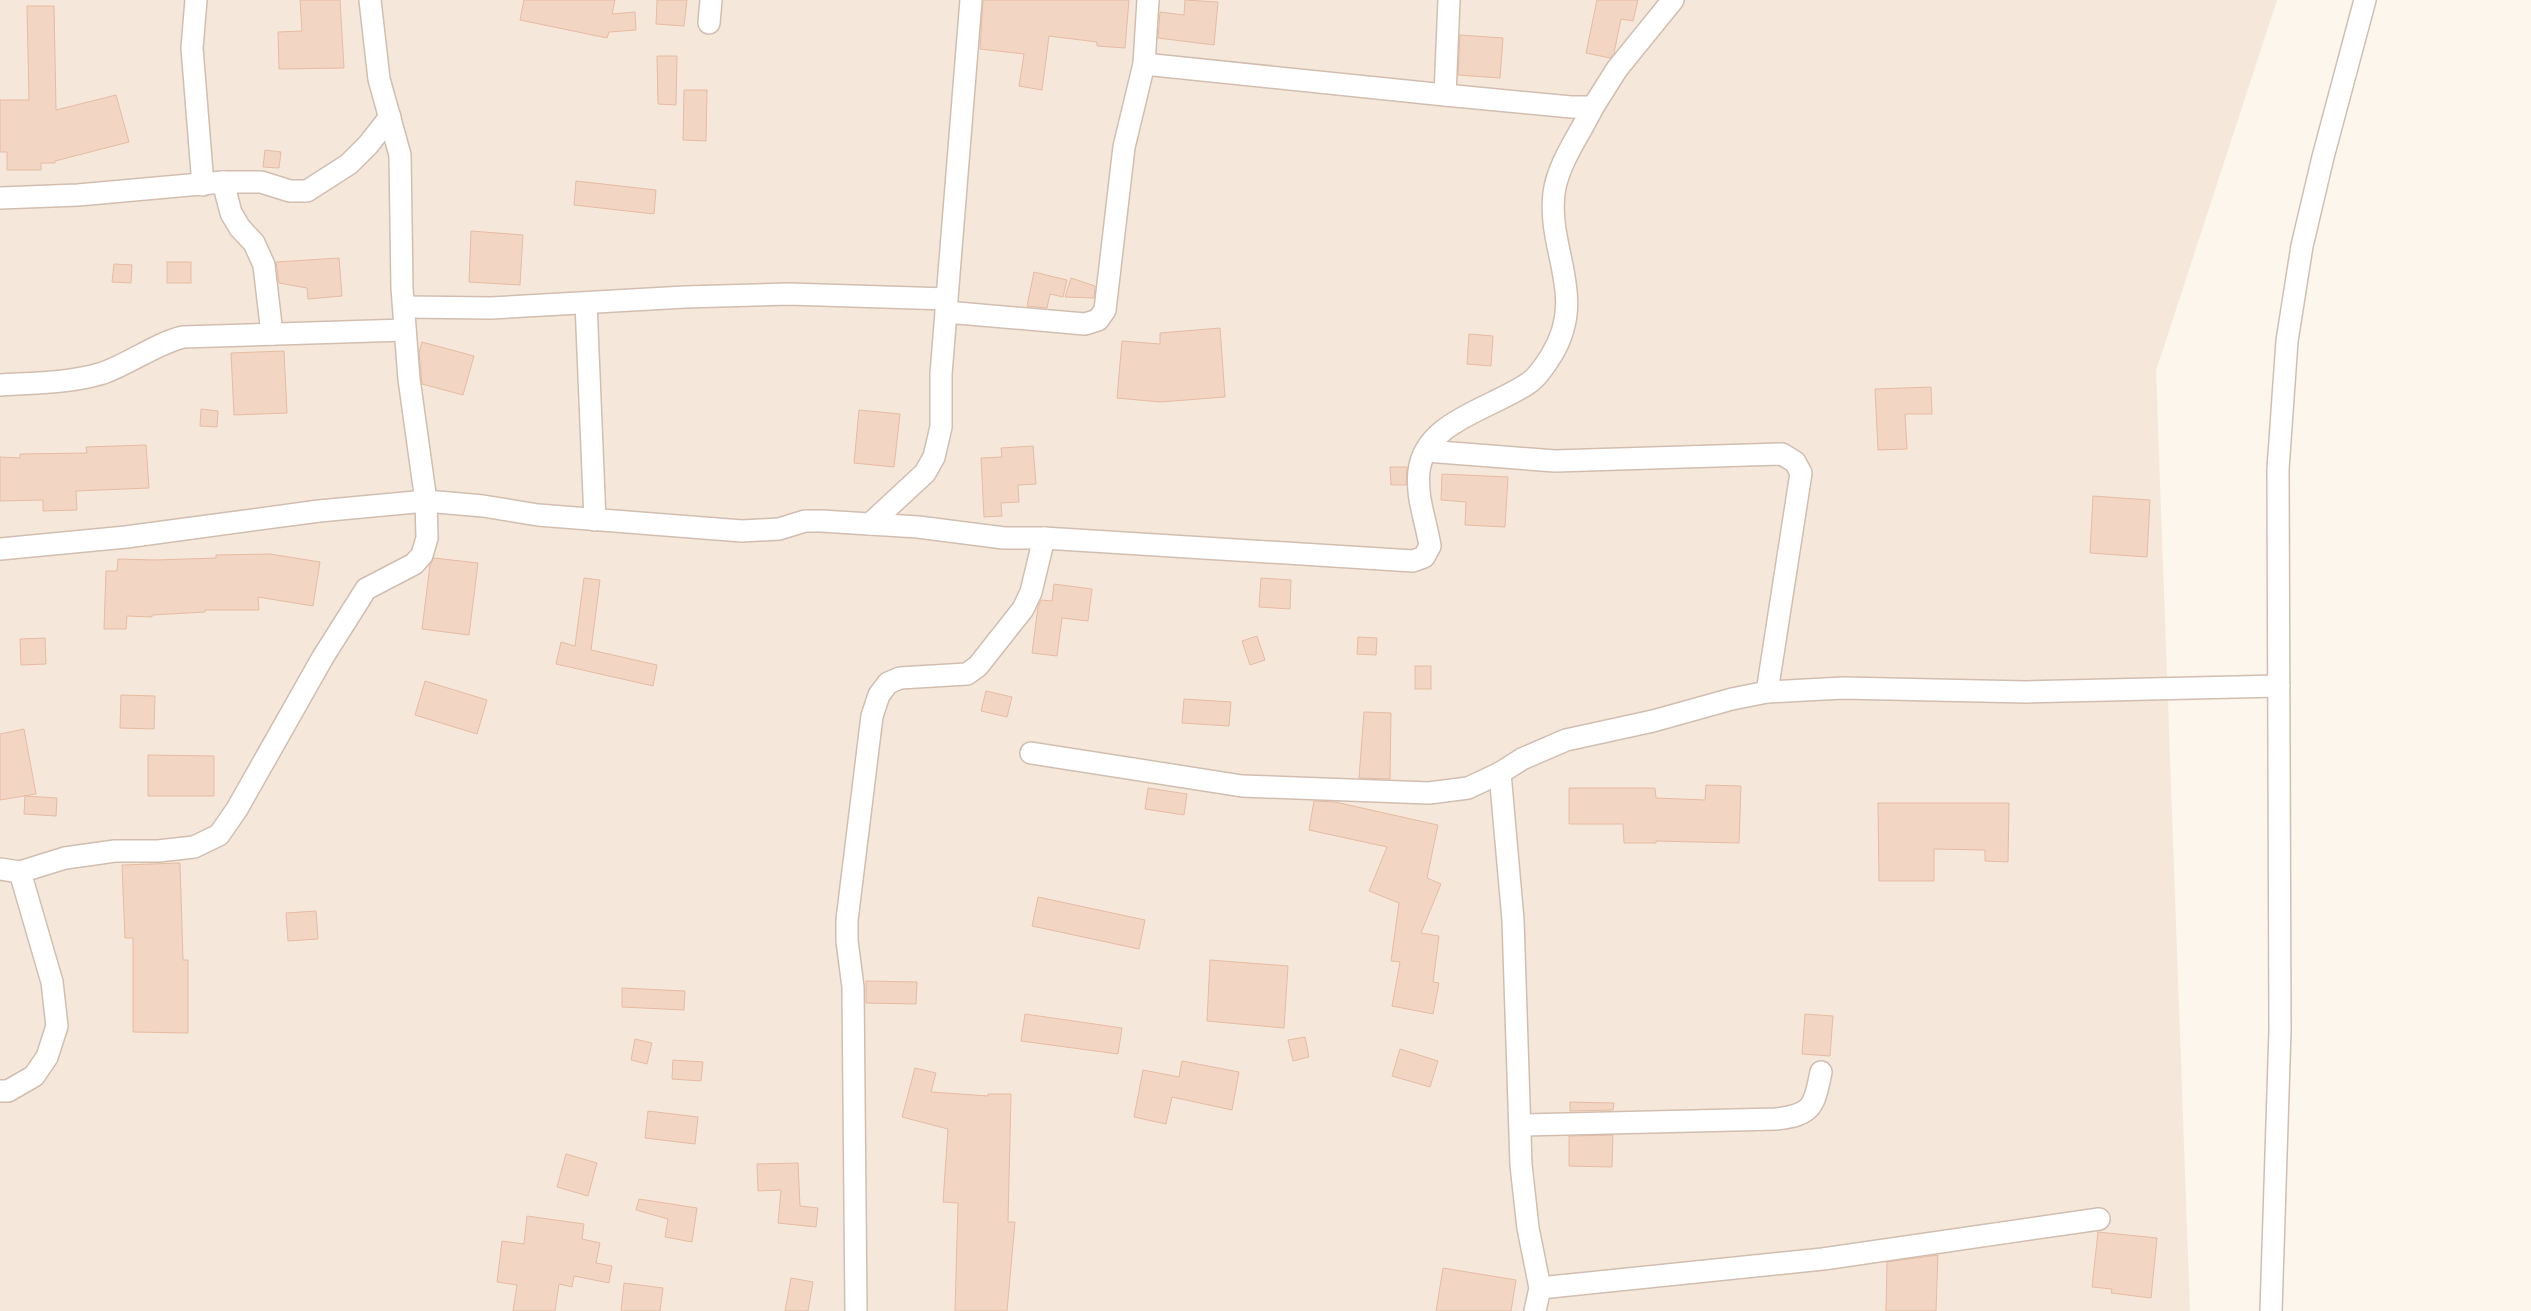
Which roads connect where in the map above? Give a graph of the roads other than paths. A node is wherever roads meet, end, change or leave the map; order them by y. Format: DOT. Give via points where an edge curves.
graph roads {
  1 [pos="196,0"];
  2 [pos="370,0"];
  3 [pos="711,0"];
  4 [pos="970,0"];
  5 [pos="1148,0"];
  6 [pos="1449,0"];
  7 [pos="1673,0"];
  8 [pos="2365,0"];
  9 [pos="709,23"];
  10 [pos="1144,64"];
  11 [pos="1444,95"];
  12 [pos="1593,107"];
  13 [pos="390,117"];
  14 [pos="213,183"];
  15 [pos="0,198"];
  16 [pos="586,303"];
  17 [pos="947,305"];
  18 [pos="404,306"];
  19 [pos="405,330"];
  20 [pos="272,334"];
  21 [pos="0,385"];
  22 [pos="1426,451"];
  23 [pos="426,502"];
  24 [pos="595,520"];
  25 [pos="870,524"];
  26 [pos="1044,538"];
  27 [pos="0,548"];
  28 [pos="2279,686"];
  29 [pos="1767,692"];
  30 [pos="1031,753"];
  31 [pos="1500,773"];
  32 [pos="10,870"];
  33 [pos="1821,1072"];
  34 [pos="0,1091"];
  35 [pos="1520,1125"];
  36 [pos="2099,1219"];
  37 [pos="1540,1288"];
  38 [pos="856,1311"];
  39 [pos="1535,1311"];
  40 [pos="2271,1311"];
  1 -- 14 [label="street" via="192,48"];
  2 -- 13 [label="street" via="379,79"];
  3 -- 9 [label="street"];
  4 -- 17 [label="street"];
  5 -- 10 [label="street"];
  6 -- 11 [label="street"];
  7 -- 12 [label="street" via="1617,69"];
  8 -- 28 [label="street" via="2302,246 2287,341 2278,469"];
  10 -- 11 [label="street"];
  10 -- 17 [label="street" via="1124,147 1107,300 1098,320 1085,324"];
  11 -- 12 [label="street"];
  12 -- 22 [label="street" via="1559,173 1554,193 1554,216 1568,302 1564,327 1551,355 1531,382 1448,425"];
  13 -- 14 [label="street" via="349,164 307,191 290,191 261,182"];
  13 -- 18 [label="street" via="400,154"];
  14 -- 15 [label="street"];
  14 -- 20 [label="street" via="240,228 254,243 264,265"];
  16 -- 17 [label="street" via="789,294"];
  16 -- 18 [label="street" via="492,308"];
  16 -- 24 [label="street"];
  17 -- 25 [label="street" via="941,374 941,426 934,457 925,473"];
  18 -- 19 [label="street"];
  19 -- 20 [label="street"];
  19 -- 23 [label="street"];
  20 -- 21 [label="street" via="183,337 101,373"];
  22 -- 26 [label="street" via="1419,470 1418,501 1430,546 1424,557 1413,561"];
  22 -- 29 [label="street" via="1555,461 1782,454 1796,462 1801,473"];
  23 -- 24 [label="street"];
  23 -- 27 [label="street" via="328,510 126,537"];
  23 -- 32 [label="street" via="427,538 422,555 414,564 366,589 219,835 194,847 115,851"];
  24 -- 25 [label="street" via="742,532 779,529 805,521"];
  25 -- 26 [label="street" via="1004,538"];
  26 -- 38 [label="street" via="1034,583 1024,608 978,666 967,674 900,678 888,683 879,695 872,716 847,934 853,987"];
  28 -- 29 [label="street" via="2026,692 1843,688"];
  28 -- 40 [label="street" via="2280,1030"];
  29 -- 31 [label="street" via="1566,740 1522,759"];
  30 -- 31 [label="street" via="1242,786 1336,791 1430,793 1468,788"];
  31 -- 35 [label="street" via="1513,920"];
  32 -- 34 [label="street" via="52,982 57,1026 47,1057 34,1076 8,1091"];
  33 -- 35 [label="street" via="1815,1100 1809,1110 1796,1117"];
  35 -- 37 [label="street" via="1528,1228"];
  36 -- 37 [label="street" via="1823,1259"];
  37 -- 39 [label="street"];
}
